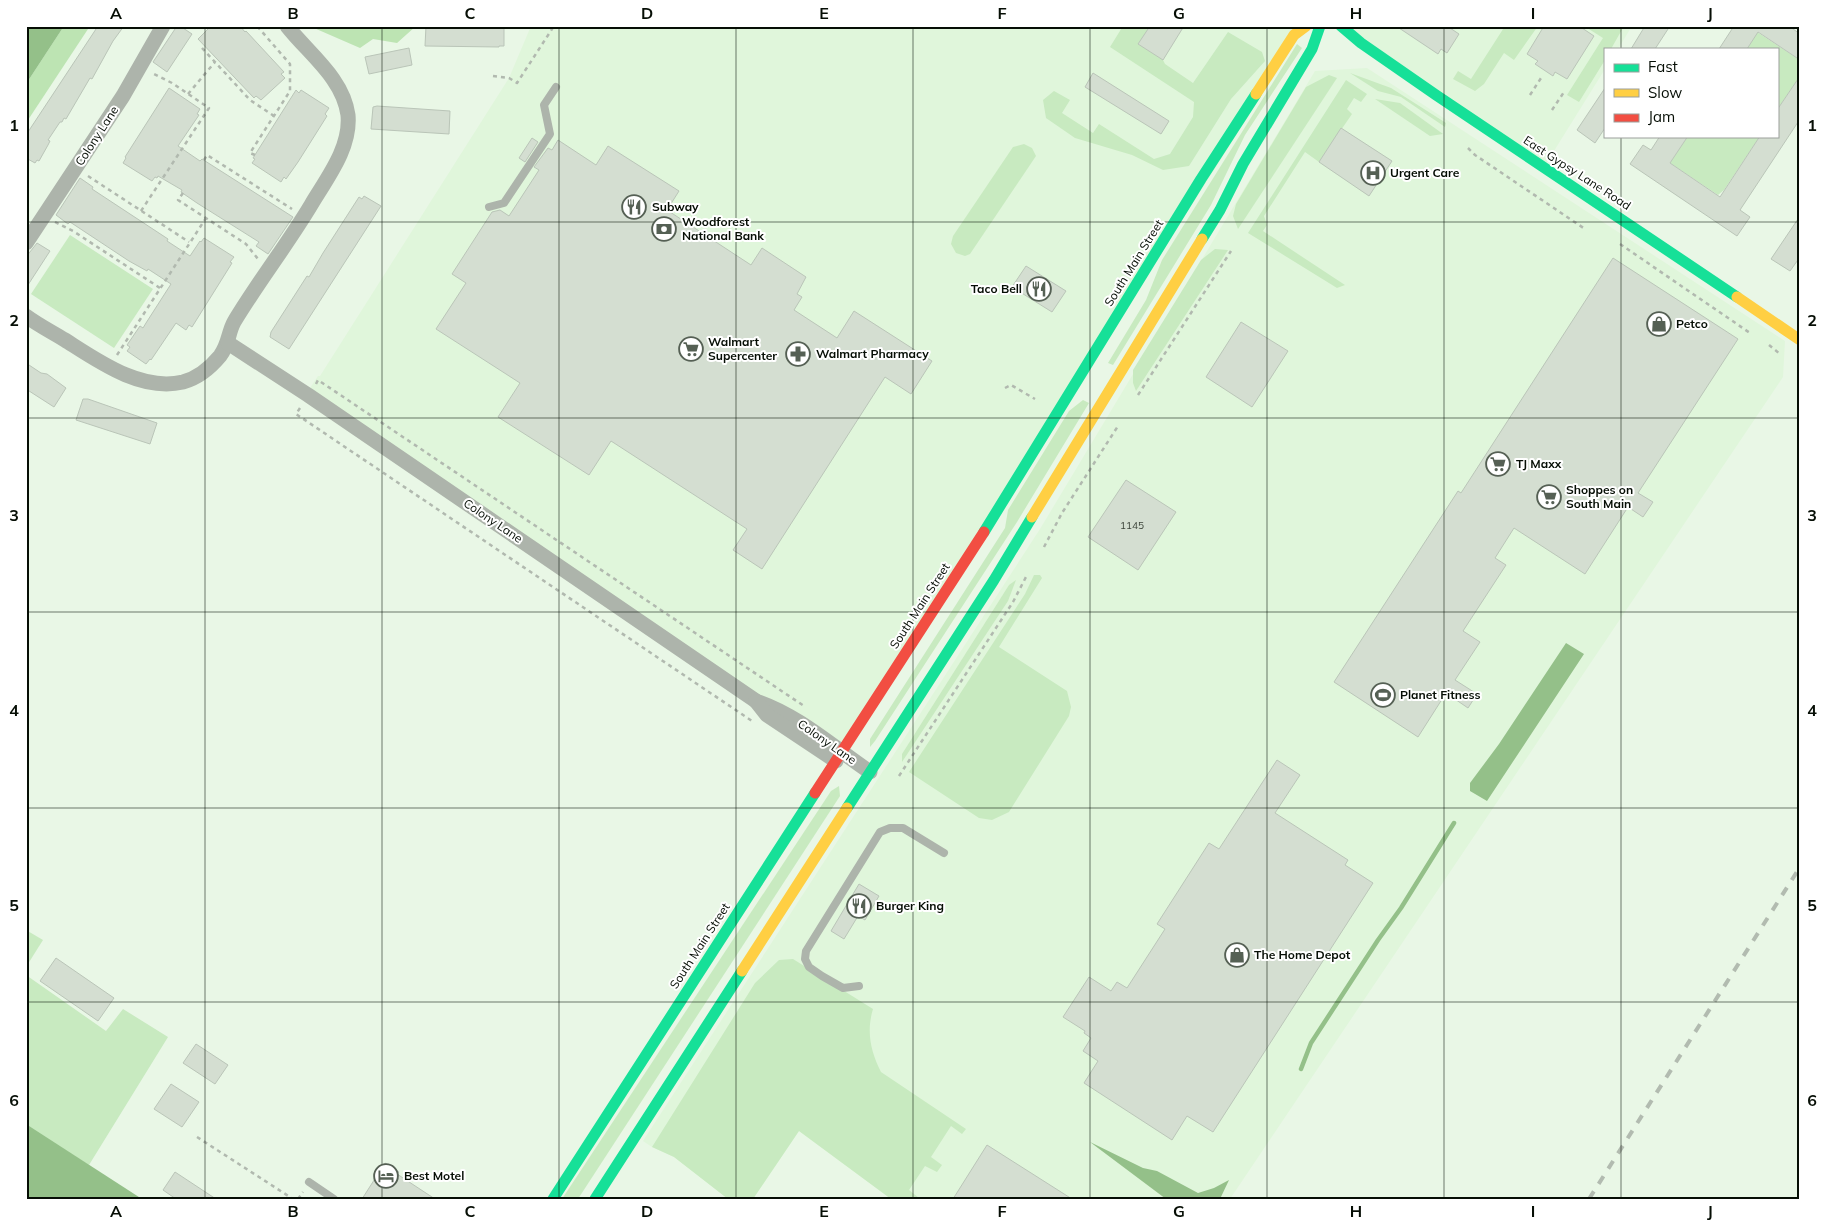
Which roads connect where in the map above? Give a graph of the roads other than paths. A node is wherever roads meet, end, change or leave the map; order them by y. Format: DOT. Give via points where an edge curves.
graph roads {
  1 [pos="163,26"];
  2 [pos="287,26"];
  3 [pos="1306,26"];
  4 [pos="1320,26"];
  5 [pos="1341,26"];
  6 [pos="556,88"];
  7 [pos="489,207"];
  8 [pos="26,243"];
  9 [pos="26,316"];
  10 [pos="1800,340"];
  11 [pos="228,343"];
  12 [pos="839,757"];
  13 [pos="870,772"];
  14 [pos="944,853"];
  15 [pos="859,986"];
  16 [pos="309,1182"];
  17 [pos="334,1199"];
  18 [pos="553,1199"];
  19 [pos="594,1199"];
  1 -- 8 [label="street, Colony Lane"];
  2 -- 11 [label="street" via="332,77 341,92 346,105 348,132 335,166 233,324"];
  3 -- 12 [label="main road, South Main Street" via="1294,35 1202,179 985,530"];
  4 -- 13 [label="main road" via="1312,49 1243,164 1215,218 994,580"];
  5 -- 10 [label="main road, East Gypsy Lane Road" via="1436,95"];
  6 -- 7 [label="lane" via="544,105 550,134 504,203"];
  9 -- 11 [label="street" via="110,368 148,381 170,384 198,375 212,365"];
  11 -- 12 [label="street, Colony Lane" via="756,701 773,706 817,734"];
  12 -- 13 [label="street, Colony Lane"];
  12 -- 18 [label="main road, South Main Street"];
  13 -- 19 [label="main road"];
  14 -- 15 [label="lane" via="903,828 880,832 806,951 809,967 822,976 842,988"];
  16 -- 17 [label="lane"];
}
